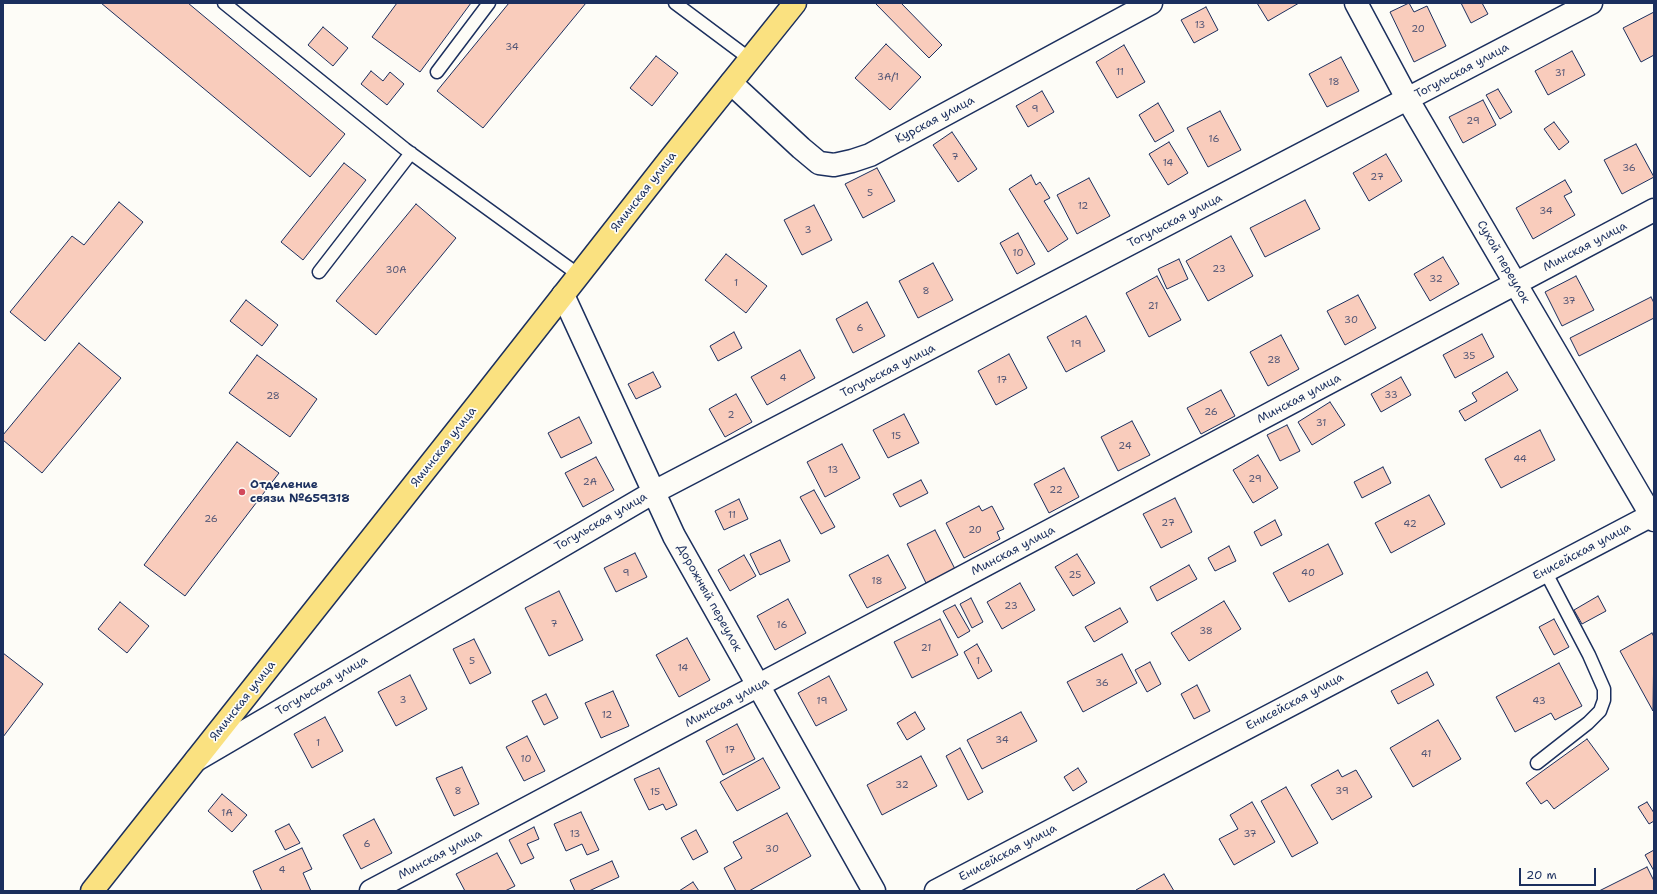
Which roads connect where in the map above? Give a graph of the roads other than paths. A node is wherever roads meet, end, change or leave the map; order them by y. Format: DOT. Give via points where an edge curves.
graph roads {
  1 [pos="224,3"];
  2 [pos="489,3"];
  3 [pos="675,3"];
  4 [pos="795,3"];
  5 [pos="1151,3"];
  6 [pos="1356,3"];
  7 [pos="1591,3"];
  8 [pos="750,59"];
  9 [pos="437,72"];
  10 [pos="731,82"];
  11 [pos="1408,100"];
  12 [pos="411,153"];
  13 [pos="1654,210"];
  14 [pos="319,272"];
  15 [pos="579,275"];
  16 [pos="1516,284"];
  17 [pos="563,296"];
  18 [pos="654,492"];
  19 [pos="1653,516"];
  20 [pos="1545,571"];
  21 [pos="758,686"];
  22 [pos="196,760"];
  23 [pos="1536,763"];
  24 [pos="92,891"];
  25 [pos="371,891"];
  26 [pos="874,891"];
  27 [pos="936,891"];
  1 -- 12 [label="lane"];
  2 -- 9 [label="lane"];
  3 -- 8 [label="lane"];
  4 -- 8 [label="main road, Яминская улица"];
  5 -- 10 [label="street, Курская улица" via="870,155 834,165 820,163 801,148"];
  6 -- 11 [label="street, Сухой переулок"];
  7 -- 11 [label="street, Тогульская улица"];
  8 -- 10 [label="main road, Яминская улица"];
  10 -- 15 [label="main road, Яминская улица"];
  11 -- 16 [label="street, Сухой переулок"];
  11 -- 18 [label="street, Тогульская улица"];
  12 -- 14 [label="lane"];
  12 -- 15 [label="lane"];
  13 -- 16 [label="street, Минская улица"];
  15 -- 17 [label="main road, Яминская улица"];
  16 -- 19 [label="street, Сухой переулок"];
  16 -- 21 [label="street, Минская улица"];
  17 -- 18 [label="street, Дорожный переулок"];
  17 -- 22 [label="main road, Яминская улица"];
  18 -- 21 [label="street, Дорожный переулок" via="674,536"];
  18 -- 22 [label="street, Тогульская улица"];
  19 -- 20 [label="street, Енисейская улица"];
  20 -- 23 [label="lane" via="1592,661 1604,689 1604,700 1600,711 1588,723"];
  20 -- 27 [label="street, Енисейская улица"];
  21 -- 25 [label="street, Минская улица"];
  21 -- 26 [label="street, Дорожный переулок"];
  22 -- 24 [label="main road, Яминская улица"];
}
